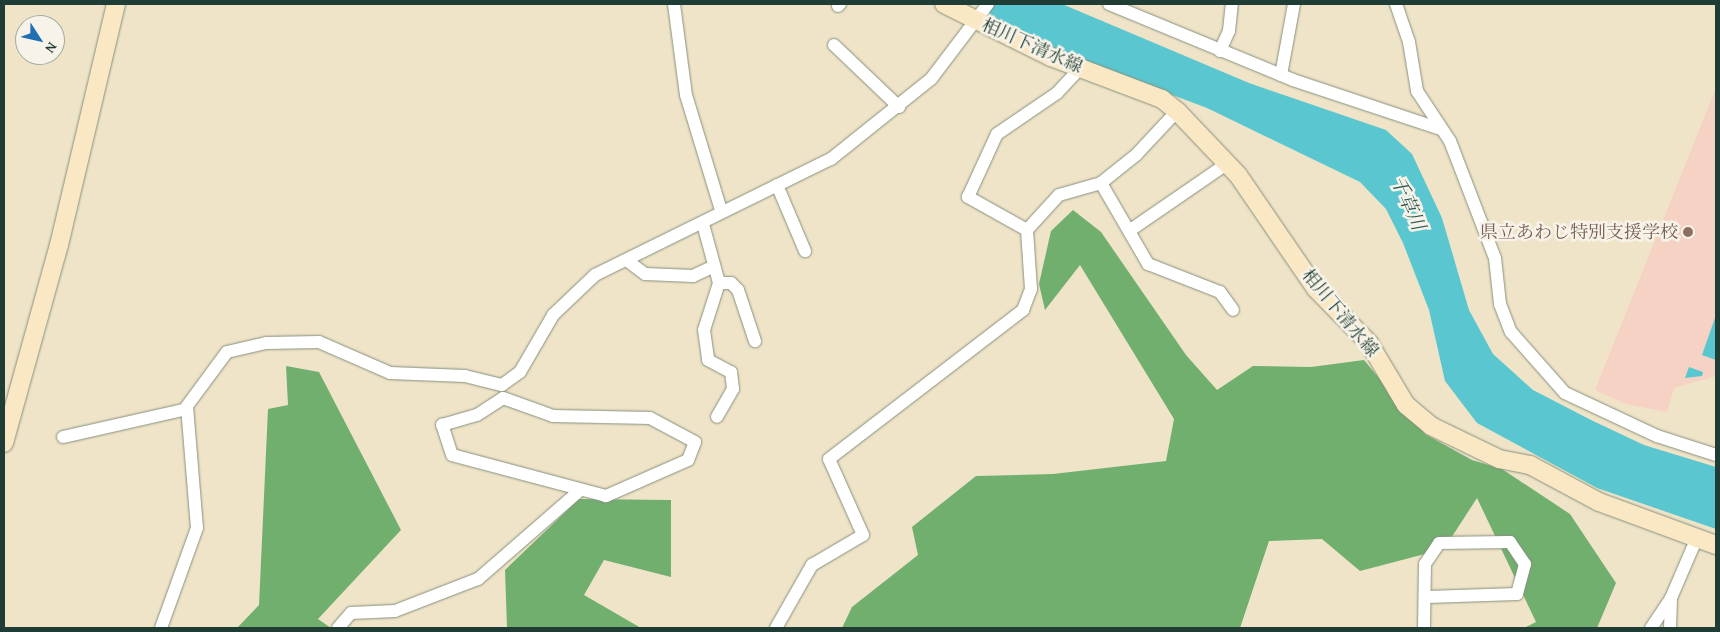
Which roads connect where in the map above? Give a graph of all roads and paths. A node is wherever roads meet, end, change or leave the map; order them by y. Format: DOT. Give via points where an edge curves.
graph roads {
  1 [pos="116,4"];
  2 [pos="674,4"];
  3 [pos="944,4"];
  4 [pos="988,4"];
  5 [pos="1109,4"];
  6 [pos="1232,4"];
  7 [pos="1294,4"];
  8 [pos="1396,4"];
  9 [pos="980,19"];
  10 [pos="834,45"];
  11 [pos="1220,51"];
  12 [pos="1080,68"];
  13 [pos="1281,75"];
  14 [pos="899,107"];
  15 [pos="1177,111"];
  16 [pos="1440,128"];
  17 [pos="1228,163"];
  18 [pos="1101,183"];
  19 [pos="777,185"];
  20 [pos="721,210"];
  21 [pos="703,224"];
  22 [pos="1027,230"];
  23 [pos="1129,231"];
  24 [pos="805,251"];
  25 [pos="629,262"];
  26 [pos="714,266"];
  27 [pos="719,283"];
  28 [pos="1233,310"];
  29 [pos="755,341"];
  30 [pos="502,385"];
  31 [pos="504,398"];
  32 [pos="187,409"];
  33 [pos="716,417"];
  34 [pos="63,437"];
  35 [pos="4,443"];
  36 [pos="1716,453"];
  37 [pos="578,492"];
  38 [pos="1696,540"];
  39 [pos="1716,545"];
  40 [pos="1427,597"];
  41 [pos="1670,598"];
  42 [pos="161,628"];
  43 [pos="338,628"];
  44 [pos="776,628"];
  45 [pos="1424,628"];
  46 [pos="1651,628"];
  47 [pos="1670,628"];
  1 -- 35 [label="main road" via="59,245"];
  2 -- 20 [label="street" via="686,94"];
  3 -- 9 [label="main road, 相川下清水線"];
  4 -- 9 [label="street"];
  5 -- 11 [label="street"];
  6 -- 11 [label="street" via="1229,31"];
  7 -- 13 [label="street"];
  8 -- 16 [label="street" via="1409,42 1417,91"];
  9 -- 12 [label="main road, 相川下清水線"];
  9 -- 14 [label="street" via="931,79"];
  10 -- 14 [label="street"];
  11 -- 13 [label="street"];
  12 -- 15 [label="main road, 相川下清水線" via="1162,99"];
  12 -- 22 [label="street" via="1057,93 997,134 968,197"];
  13 -- 16 [label="street"];
  14 -- 19 [label="street" via="831,159"];
  15 -- 17 [label="main road, 相川下清水線"];
  15 -- 18 [label="street" via="1136,155"];
  16 -- 36 [label="street" via="1450,141 1495,258 1502,311 1511,332 1527,353 1564,393 1657,436"];
  17 -- 23 [label="street"];
  17 -- 38 [label="main road, 相川下清水線" via="1316,289 1369,343 1406,405 1431,426 1499,459 1530,465 1599,502"];
  18 -- 22 [label="street" via="1059,195"];
  18 -- 23 [label="street"];
  19 -- 20 [label="street"];
  19 -- 24 [label="street"];
  20 -- 21 [label="street"];
  21 -- 25 [label="street"];
  21 -- 26 [label="street"];
  22 -- 44 [label="street" via="1032,289 1023,310 829,459 863,535 812,565"];
  23 -- 28 [label="street" via="1148,264 1220,292"];
  25 -- 26 [label="street" via="645,274 693,276"];
  25 -- 30 [label="street" via="596,275 553,315 520,372"];
  26 -- 27 [label="street"];
  27 -- 29 [label="street" via="731,283 738,290"];
  27 -- 33 [label="street" via="704,330 708,360 731,372 733,389"];
  30 -- 31 [label="street"];
  30 -- 32 [label="street" via="465,376 390,373 319,342 266,343 227,352"];
  31 -- 37 [label="street" via="477,415 442,425 452,455"];
  31 -- 37 [label="street" via="554,416 650,418 694,442 688,460 606,496"];
  32 -- 34 [label="street"];
  32 -- 42 [label="street" via="196,528"];
  37 -- 43 [label="street" via="478,579 395,611 351,613"];
  38 -- 39 [label="main road, 相川下清水線"];
  38 -- 41 [label="street"];
  40 -- 40 [label="street" via="1517,594 1524,564 1510,542 1439,543 1425,564"];
  40 -- 45 [label="street"];
  41 -- 46 [label="street"];
  41 -- 47 [label="street"];
}
